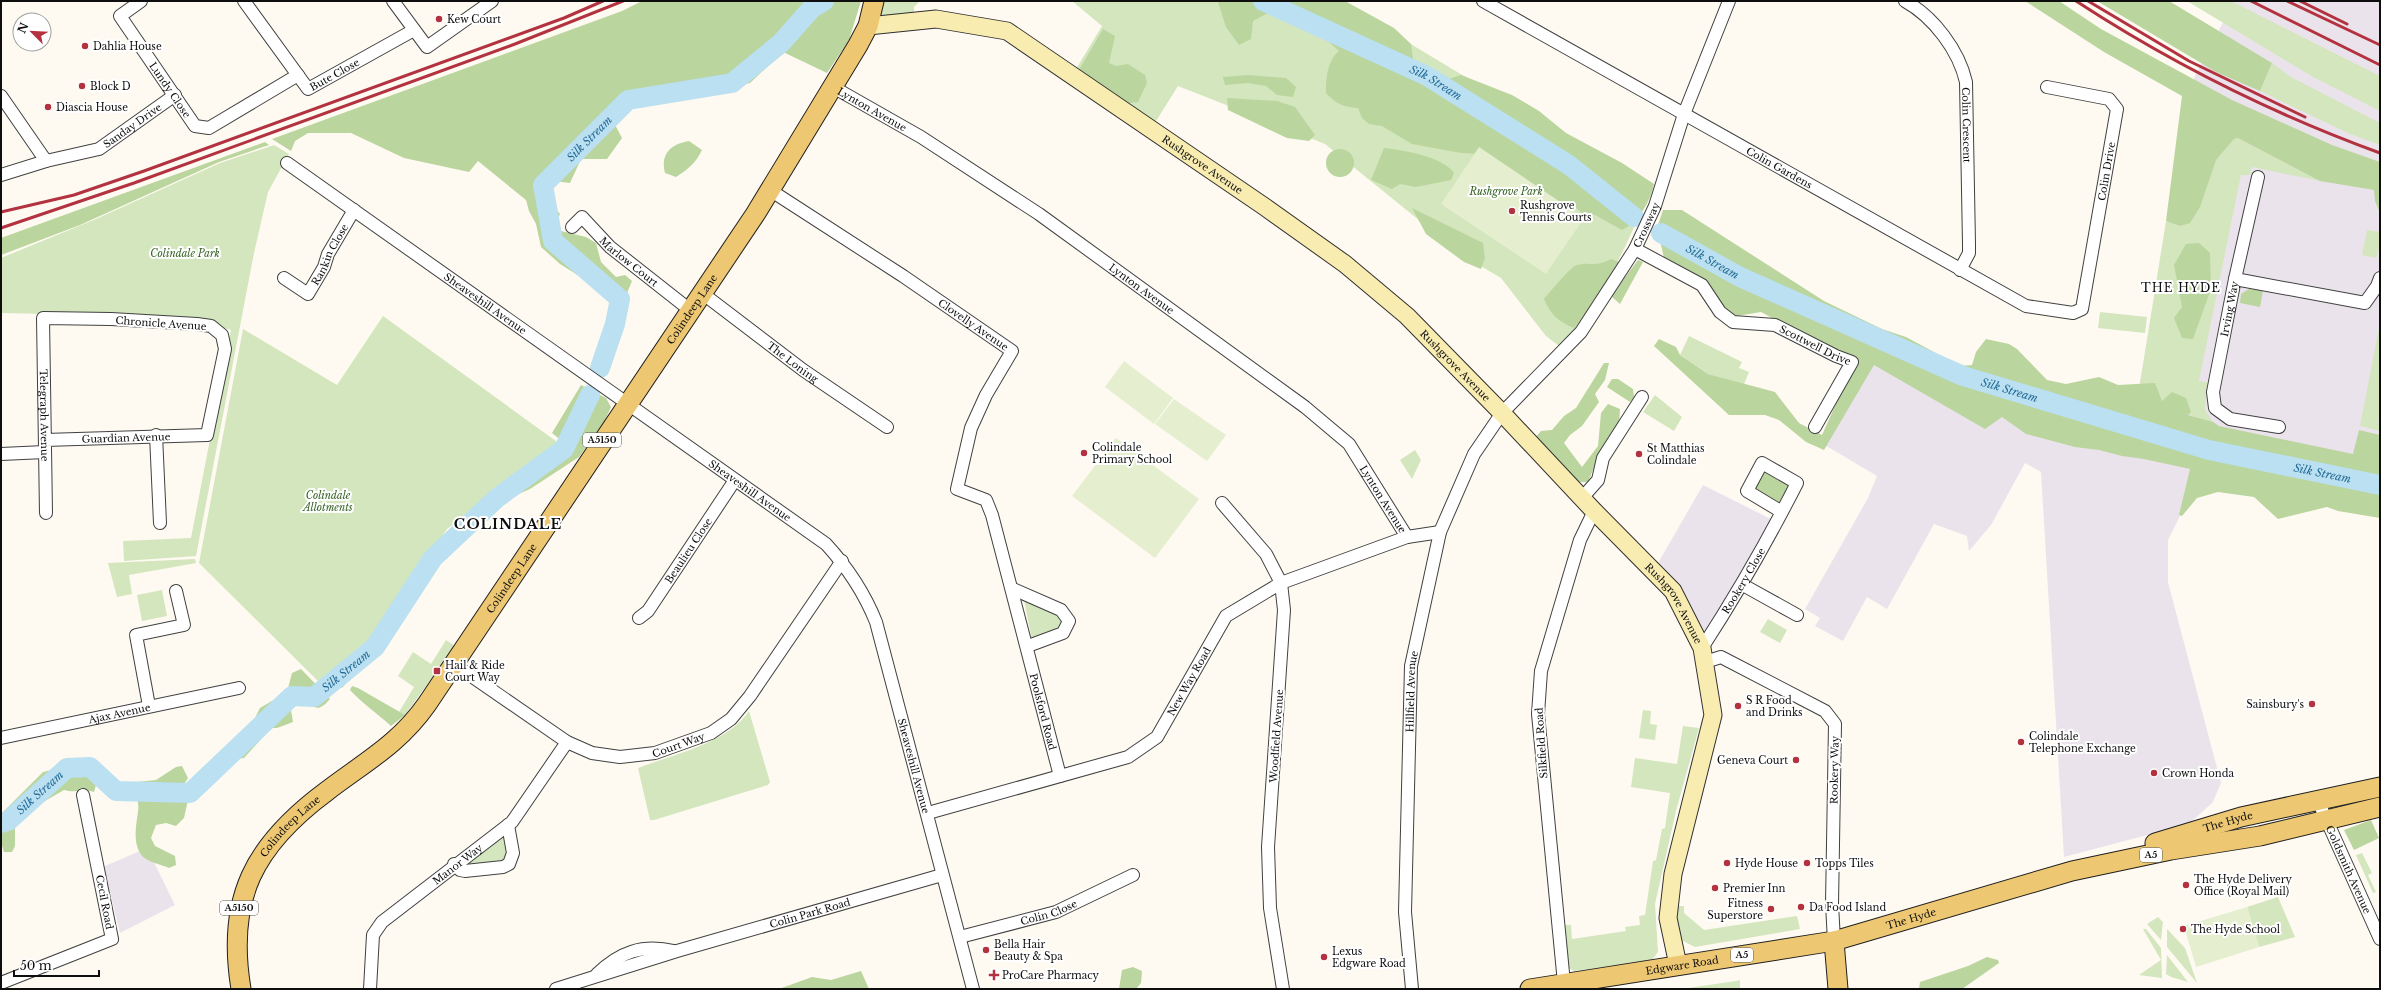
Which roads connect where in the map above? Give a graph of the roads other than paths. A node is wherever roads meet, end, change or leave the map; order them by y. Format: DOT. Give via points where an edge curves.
graph roads {
  1 [pos="141,1"];
  2 [pos="244,1"];
  3 [pos="393,1"];
  4 [pos="492,1"];
  5 [pos="874,1"];
  6 [pos="1483,1"];
  7 [pos="1729,1"];
  8 [pos="1906,1"];
  9 [pos="868,26"];
  10 [pos="414,30"];
  11 [pos="298,75"];
  12 [pos="833,87"];
  13 [pos="2047,87"];
  14 [pos="175,95"];
  15 [pos="1,96"];
  16 [pos="1684,114"];
  17 [pos="46,161"];
  18 [pos="287,163"];
  19 [pos="1,175"];
  20 [pos="2258,177"];
  21 [pos="770,190"];
  22 [pos="354,210"];
  23 [pos="572,227"];
  24 [pos="1637,246"];
  25 [pos="1960,270"];
  26 [pos="284,278"];
  27 [pos="2380,278"];
  28 [pos="2234,279"];
  29 [pos="702,293"];
  30 [pos="2082,309"];
  31 [pos="690,310"];
  32 [pos="43,318"];
  33 [pos="1642,397"];
  34 [pos="627,403"];
  35 [pos="1502,412"];
  36 [pos="1815,426"];
  37 [pos="887,427"];
  38 [pos="2279,427"];
  39 [pos="156,435"];
  40 [pos="207,435"];
  41 [pos="45,440"];
  42 [pos="45,452"];
  43 [pos="1,454"];
  44 [pos="736,480"];
  45 [pos="1582,498"];
  46 [pos="1222,503"];
  47 [pos="1594,511"];
  48 [pos="1782,512"];
  49 [pos="46,513"];
  50 [pos="992,515"];
  51 [pos="160,523"];
  52 [pos="1440,532"];
  53 [pos="1407,537"];
  54 [pos="842,561"];
  55 [pos="1281,582"];
  56 [pos="1743,585"];
  57 [pos="1013,589"];
  58 [pos="176,591"];
  59 [pos="1798,615"];
  60 [pos="639,618"];
  61 [pos="1028,646"];
  62 [pos="1704,655"];
  63 [pos="454,664"];
  64 [pos="239,688"];
  65 [pos="149,706"];
  66 [pos="1,738"];
  67 [pos="567,742"];
  68 [pos="1060,776"];
  69 [pos="2380,787"];
  70 [pos="84,794"];
  71 [pos="2318,800"];
  72 [pos="2380,807"];
  73 [pos="928,813"];
  74 [pos="2327,821"];
  75 [pos="508,825"];
  76 [pos="454,864"];
  77 [pos="2081,870"];
  78 [pos="942,875"];
  79 [pos="1133,875"];
  80 [pos="960,937"];
  81 [pos="2380,939"];
  82 [pos="1834,942"];
  83 [pos="1678,965"];
  84 [pos="1,983"];
  85 [pos="1564,983"];
  86 [pos="241,989"];
  87 [pos="370,989"];
  88 [pos="556,989"];
  89 [pos="973,989"];
  90 [pos="1283,989"];
  91 [pos="1412,989"];
  92 [pos="1530,989"];
  93 [pos="1838,989"];
  1 -- 14 [label="street, Lundy Close" via="120,16"];
  2 -- 11 [label="street, Bute Close"];
  3 -- 10 [label="street"];
  4 -- 10 [label="street" via="427,47"];
  5 -- 9 [label="main road, Colindeep Lane / A5150"];
  6 -- 16 [label="street, Colin Gardens"];
  7 -- 16 [label="street, Crossway"];
  8 -- 25 [label="street, Colin Crescent" via="1925,15 1953,49 1962,66 1966,82 1969,253"];
  9 -- 12 [label="main road, Colindeep Lane / A5150"];
  9 -- 35 [label="street, Rushgrove Avenue" via="936,19 1007,31 1345,264 1407,316"];
  10 -- 11 [label="street, Bute Close" via="308,88"];
  11 -- 14 [label="street, Lundy Close" via="209,128 195,126"];
  12 -- 21 [label="main road, Colindeep Lane / A5150"];
  12 -- 53 [label="street, Lynton Avenue" via="921,137 1039,214 1305,407 1349,444"];
  13 -- 30 [label="street, Colin Drive" via="2109,99 2117,109"];
  14 -- 17 [label="street, Sanday Drive" via="99,149"];
  15 -- 17 [label="street"];
  16 -- 24 [label="street, Crossway" via="1655,206"];
  16 -- 25 [label="street, Colin Gardens"];
  17 -- 19 [label="street, Sanday Drive"];
  18 -- 22 [label="street, Sheaveshill Avenue"];
  20 -- 28 [label="street"];
  21 -- 29 [label="main road, Colindeep Lane / A5150"];
  21 -- 50 [label="street, Clovelly Avenue" via="903,276 1012,351 986,395 971,428 957,490 986,500"];
  22 -- 26 [label="street, Rankin Close" via="308,294"];
  22 -- 34 [label="street, Sheaveshill Avenue"];
  23 -- 31 [label="street, Marlow Court" via="582,217 610,247"];
  24 -- 35 [label="street, Crossway" via="1581,332"];
  24 -- 36 [label="street, Scottwell Drive" via="1702,285 1720,312 1733,322 1775,325 1852,362"];
  25 -- 30 [label="street, Colin Gardens" via="2026,306 2073,313"];
  27 -- 28 [label="street, Irving Way" via="2365,303"];
  28 -- 38 [label="street, Irving Way" via="2213,392 2215,408 2230,419"];
  29 -- 31 [label="main road, Colindeep Lane / A5150"];
  29 -- 37 [label="street, The Loning" via="803,370"];
  31 -- 34 [label="main road, Colindeep Lane / A5150"];
  32 -- 40 [label="street, Chronicle Avenue" via="111,319 211,326 222,335 225,349"];
  32 -- 41 [label="street, Telegraph Avenue"];
  33 -- 45 [label="street" via="1603,458 1598,480"];
  34 -- 44 [label="street, Sheaveshill Avenue"];
  34 -- 63 [label="main road, Colindeep Lane / A5150"];
  35 -- 45 [label="street, Rushgrove Avenue"];
  35 -- 52 [label="street, Hillfield Avenue" via="1474,454"];
  39 -- 40 [label="street, Guardian Avenue"];
  39 -- 41 [label="street, Guardian Avenue"];
  39 -- 51 [label="street"];
  41 -- 42 [label="street, Telegraph Avenue"];
  42 -- 43 [label="street"];
  42 -- 49 [label="street, Telegraph Avenue"];
  44 -- 54 [label="street, Sheaveshill Avenue" via="826,544"];
  44 -- 60 [label="street, Beaulieu Close" via="648,611"];
  45 -- 47 [label="street, Rushgrove Avenue"];
  46 -- 55 [label="street, Woodfield Avenue" via="1266,554"];
  47 -- 62 [label="street, Rushgrove Avenue" via="1673,590"];
  47 -- 85 [label="street, Silkfield Road" via="1580,540 1541,671 1538,714"];
  48 -- 56 [label="street, Rookery Close"];
  50 -- 57 [label="street, Poolsford Road"];
  52 -- 53 [label="street, New Way Road"];
  52 -- 91 [label="street, Hillfield Avenue" via="1411,666 1405,912"];
  53 -- 55 [label="street, New Way Road"];
  54 -- 67 [label="street, Court Way" via="750,696 731,719 717,729 655,753 634,757 592,754"];
  54 -- 73 [label="street, Sheaveshill Avenue" via="856,579 876,622"];
  55 -- 68 [label="street, New Way Road" via="1226,616 1156,737 1128,757"];
  55 -- 90 [label="street, Woodfield Avenue" via="1284,610 1268,847 1270,908"];
  56 -- 59 [label="street"];
  56 -- 62 [label="street, Rookery Close"];
  57 -- 61 [label="street, Poolsford Road"];
  57 -- 61 [label="street" via="1060,610 1069,621 1063,633"];
  58 -- 65 [label="street" via="184,625 136,635"];
  61 -- 68 [label="street, Poolsford Road"];
  62 -- 82 [label="street, Rookery Way" via="1722,657 1825,711 1835,724 1832,904"];
  62 -- 83 [label="street, Rushgrove Avenue" via="1713,715 1673,874 1668,918"];
  63 -- 67 [label="street, Court Way"];
  63 -- 86 [label="main road, Colindeep Lane / A5150" via="407,730 311,804 277,836 260,858 243,893 237,922 237,963"];
  64 -- 65 [label="street, Ajax Avenue"];
  65 -- 66 [label="street, Ajax Avenue"];
  67 -- 75 [label="street, Manor Way"];
  68 -- 73 [label="street, New Way Road"];
  69 -- 71 [label="main road, The Hyde / A5"];
  70 -- 84 [label="street, Cecil Road" via="112,939"];
  71 -- 74 [label="street, Goldsmith Avenue"];
  71 -- 77 [label="main road, The Hyde / A5" via="2241,817 2093,861"];
  72 -- 74 [label="main road, The Hyde / A5"];
  73 -- 78 [label="street, Sheaveshill Avenue"];
  74 -- 77 [label="main road, The Hyde / A5"];
  74 -- 81 [label="street, Goldsmith Avenue"];
  75 -- 76 [label="street, Manor Way"];
  75 -- 76 [label="street" via="513,853 510,864 465,871"];
  76 -- 87 [label="street, Manor Way" via="387,917 377,928 374,935"];
  77 -- 82 [label="main road, The Hyde / A5"];
  78 -- 80 [label="street, Sheaveshill Avenue"];
  78 -- 88 [label="street, Colin Park Road" via="677,951"];
  79 -- 80 [label="street, Colin Close" via="1056,912"];
  80 -- 89 [label="street, Sheaveshill Avenue"];
  82 -- 83 [label="main road, Edgware Road / A5"];
  82 -- 93 [label="main road"];
  83 -- 85 [label="main road, Edgware Road / A5"];
  85 -- 92 [label="main road, Edgware Road / A5"];
}
